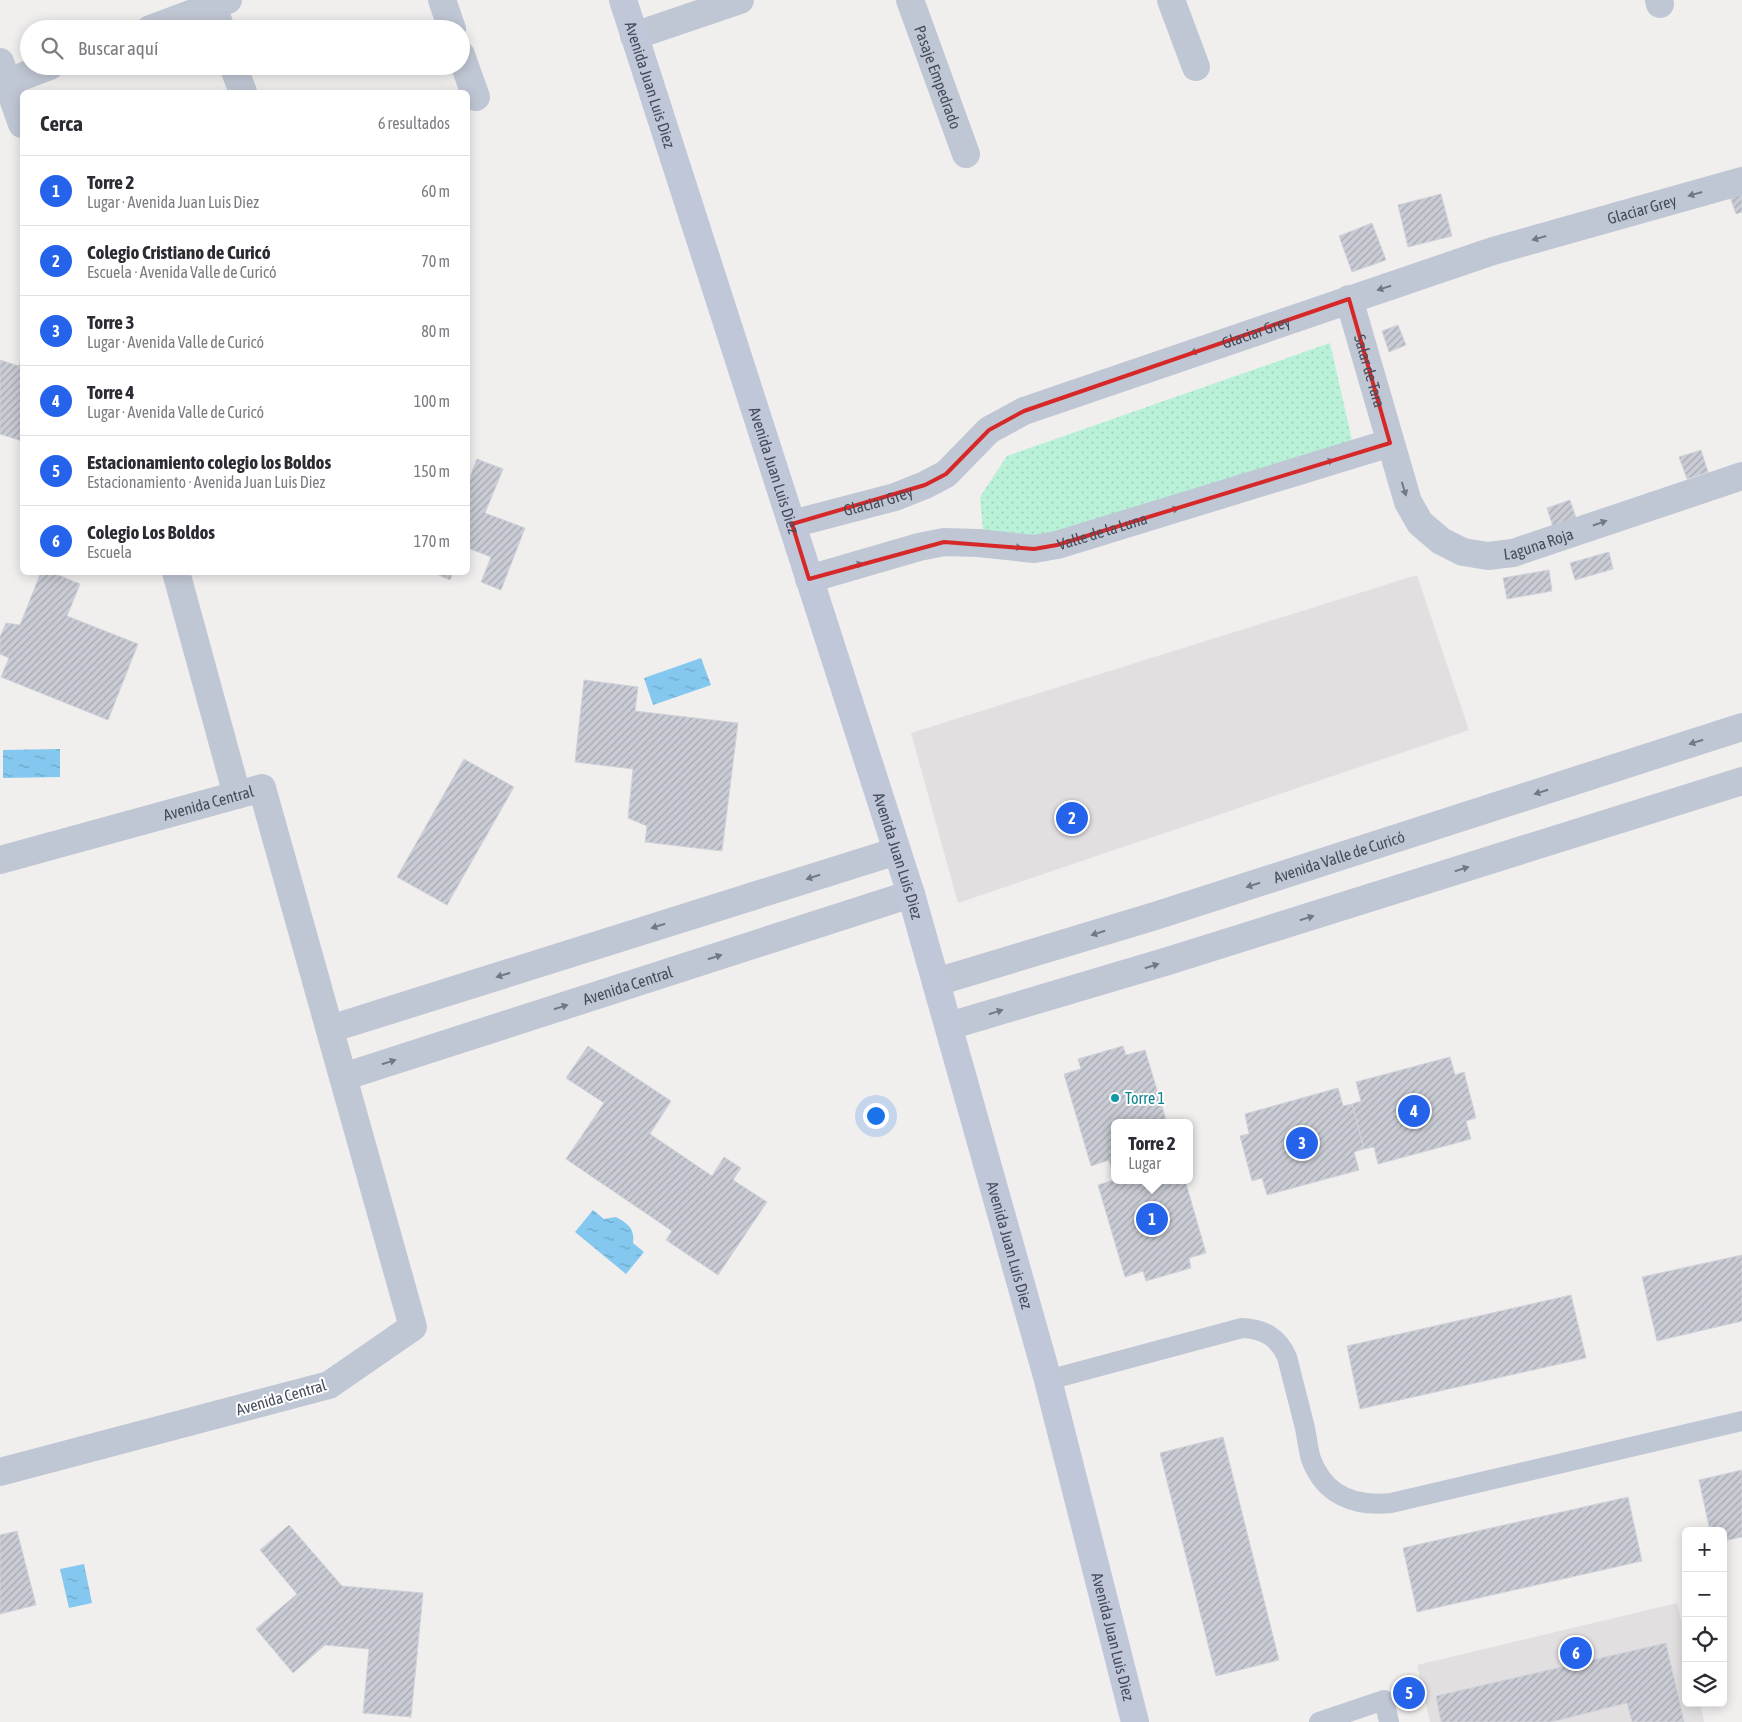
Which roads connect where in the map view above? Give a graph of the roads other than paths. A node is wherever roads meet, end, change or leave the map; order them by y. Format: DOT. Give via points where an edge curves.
graph roads {
  1 [pos="442,0"];
  2 [pos="623,0"];
  3 [pos="740,0"];
  4 [pos="910,0"];
  5 [pos="1171,0"];
  6 [pos="218,8"];
  7 [pos="179,20"];
  8 [pos="449,20"];
  9 [pos="634,36"];
  10 [pos="1196,67"];
  11 [pos="20,73"];
  12 [pos="236,75"];
  13 [pos="468,75"];
  14 [pos="2,77"];
  15 [pos="242,90"];
  16 [pos="476,97"];
  17 [pos="20,119"];
  18 [pos="966,154"];
  19 [pos="1742,181"];
  20 [pos="1349,299"];
  21 [pos="1390,443"];
  22 [pos="1742,476"];
  23 [pos="792,524"];
  24 [pos="177,575"];
  25 [pos="809,579"];
  26 [pos="1742,727"];
  27 [pos="1742,781"];
  28 [pos="237,795"];
  29 [pos="897,851"];
  30 [pos="0,860"];
  31 [pos="911,894"];
  32 [pos="936,982"];
  33 [pos="949,1026"];
  34 [pos="330,1029"];
  35 [pos="343,1077"];
  36 [pos="1048,1380"];
  37 [pos="1742,1421"];
  38 [pos="0,1472"];
  39 [pos="1135,1722"];
  40 [pos="1319,1722"];
  41 [pos="1389,1722"];
  1 -- 8 [label="street"];
  2 -- 9 [label="main road, Avenida Juan Luis Diez"];
  3 -- 9 [label="street"];
  4 -- 18 [label="street, Pasaje Empedrado"];
  5 -- 10 [label="street"];
  6 -- 7 [label="street"];
  9 -- 23 [label="main road, Avenida Juan Luis Diez"];
  11 -- 14 [label="street"];
  12 -- 15 [label="street"];
  13 -- 16 [label="street"];
  14 -- 17 [label="street"];
  19 -- 20 [label="street, Glaciar Grey, one-way" via="1493,251"];
  20 -- 21 [label="street, Salar de Tara"];
  20 -- 23 [label="street, Glaciar Grey, one-way" via="1024,410 989,430 946,474 924,485 895,497"];
  21 -- 22 [label="street, Laguna Roja, one-way" via="1408,502 1420,523 1448,545 1463,552 1488,556 1512,553"];
  25 -- 21 [label="street, Valle de la Luna, one-way" via="944,542 1034,549 1057,545"];
  23 -- 25 [label="main road, Avenida Juan Luis Diez"];
  24 -- 28 [label="street"];
  25 -- 29 [label="main road, Avenida Juan Luis Diez"];
  26 -- 32 [label="street, Avenida Valle de Curicó, one-way" via="1155,916"];
  33 -- 27 [label="street, one-way" via="1168,961"];
  28 -- 30 [label="street, Avenida Central"];
  28 -- 34 [label="street, Avenida Central" via="262,788"];
  29 -- 31 [label="main road, Avenida Juan Luis Diez"];
  29 -- 34 [label="street, one-way"];
  31 -- 32 [label="main road, Avenida Juan Luis Diez"];
  35 -- 31 [label="street, Avenida Central, one-way"];
  32 -- 33 [label="main road, Avenida Juan Luis Diez"];
  33 -- 36 [label="main road, Avenida Juan Luis Diez"];
  34 -- 35 [label="street, Avenida Central"];
  35 -- 38 [label="street, Avenida Central" via="413,1327 329,1385"];
  36 -- 37 [label="lane" via="1242,1328 1268,1333 1286,1357 1310,1457 1317,1472 1339,1495 1373,1505"];
  36 -- 39 [label="main road, Avenida Juan Luis Diez"];
  40 -- 41 [label="lane" via="1384,1700"];
}
